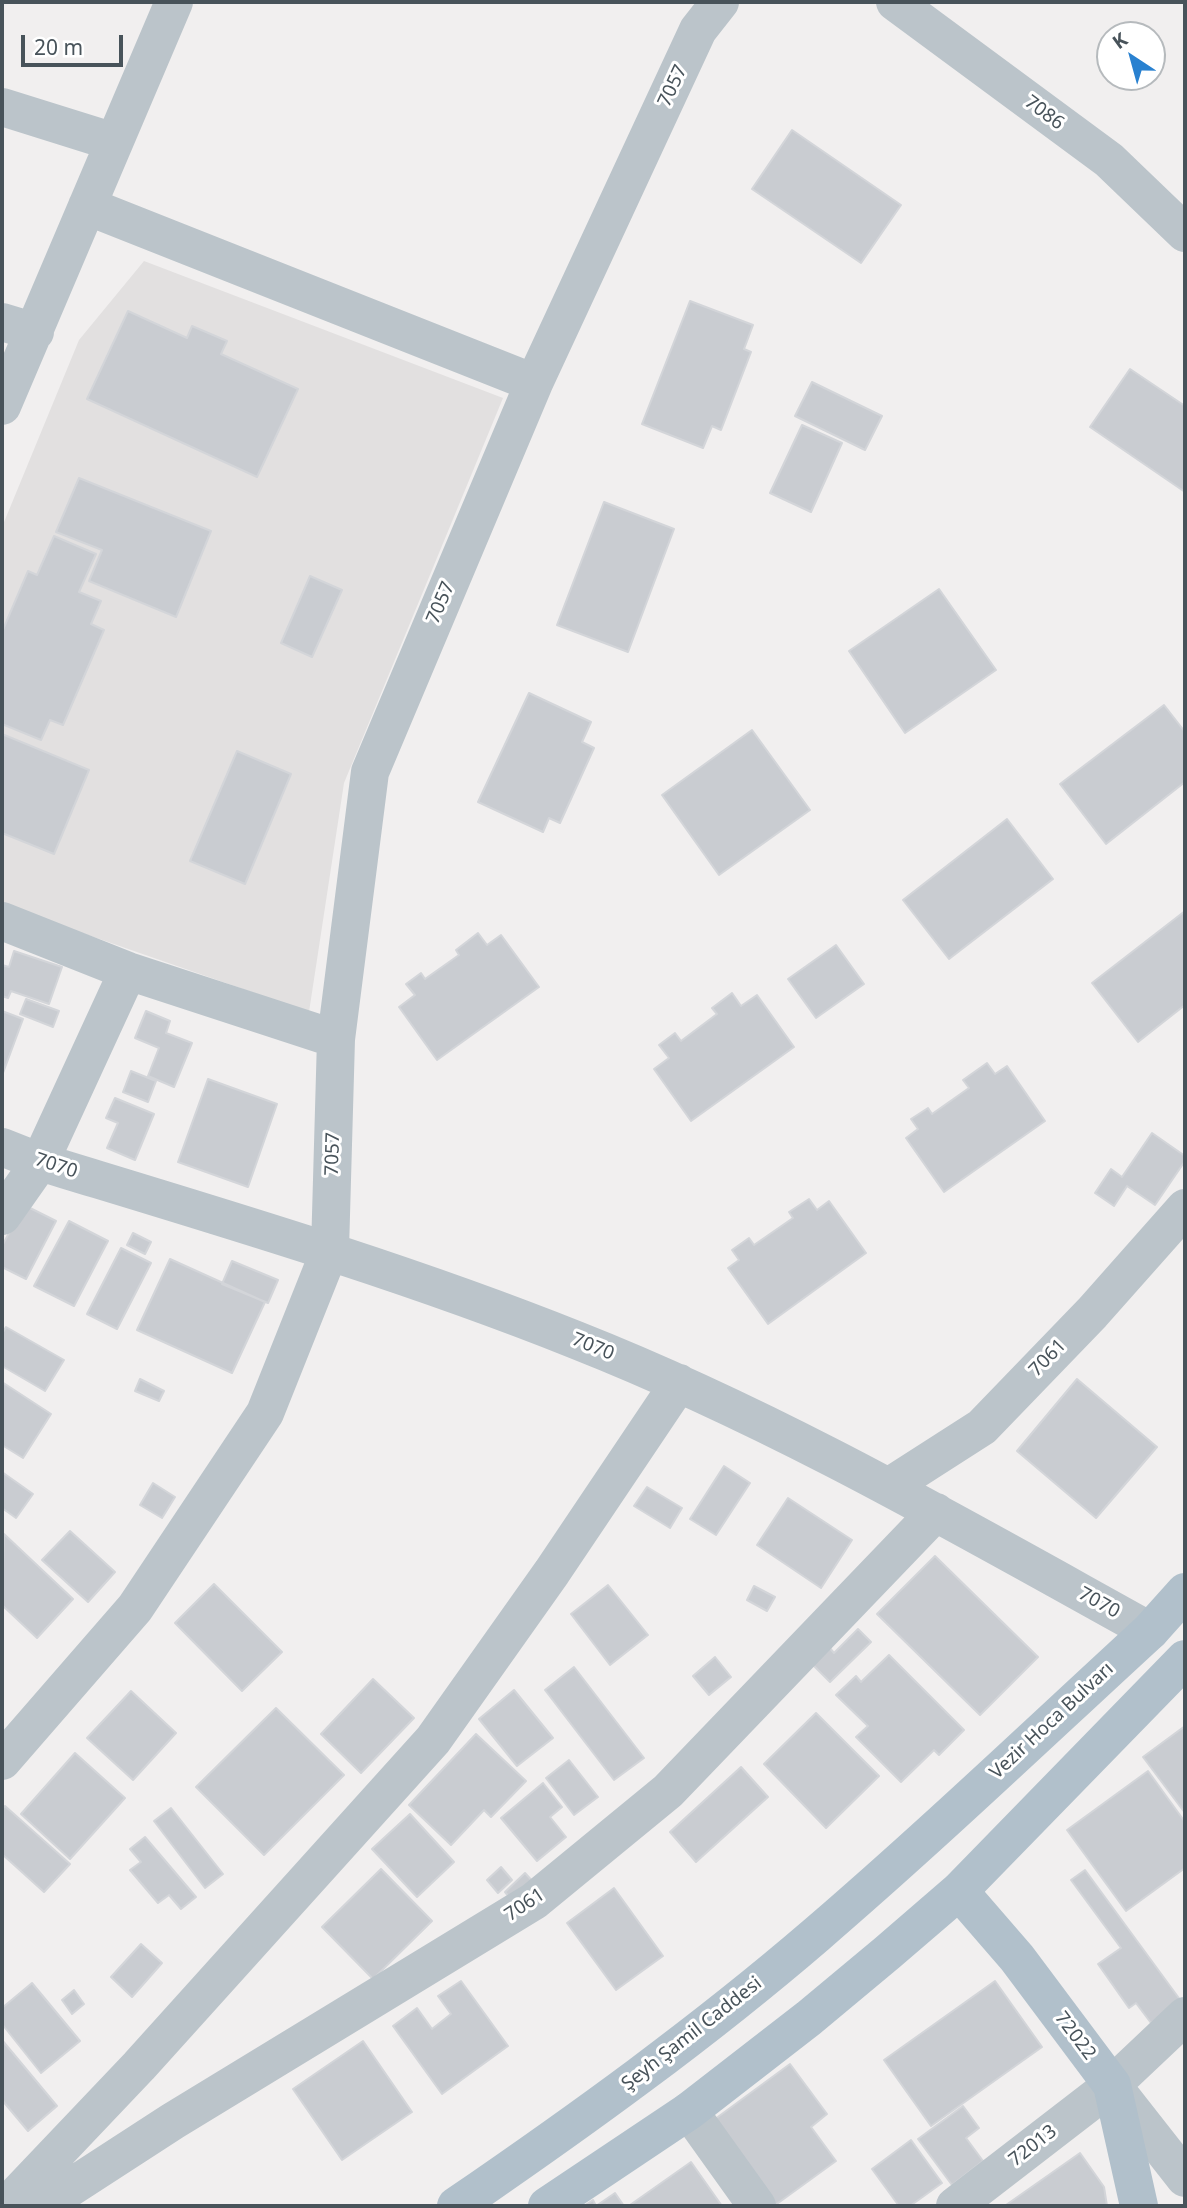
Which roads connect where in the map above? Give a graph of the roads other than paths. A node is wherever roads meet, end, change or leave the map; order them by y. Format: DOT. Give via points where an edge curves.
graph roads {
  1 [pos="174,2"];
  2 [pos="720,2"];
  3 [pos="895,2"];
  4 [pos="2,107"];
  5 [pos="114,142"];
  6 [pos="87,206"];
  7 [pos="1185,233"];
  8 [pos="18,327"];
  9 [pos="534,383"];
  10 [pos="2,406"];
  11 [pos="2,921"];
  12 [pos="128,971"];
  13 [pos="336,1039"];
  14 [pos="2,1147"];
  15 [pos="40,1162"];
  16 [pos="1185,1208"];
  17 [pos="2,1216"];
  18 [pos="330,1250"];
  19 [pos="679,1384"];
  20 [pos="890,1486"];
  21 [pos="936,1512"];
  22 [pos="1185,1592"];
  23 [pos="1150,1630"];
  24 [pos="1185,1659"];
  25 [pos="2,1761"];
  26 [pos="916,1846"];
  27 [pos="959,1891"];
  28 [pos="1185,2016"];
  29 [pos="1112,2085"];
  30 [pos="689,2111"];
  31 [pos="1185,2178"];
  32 [pos="6,2206"];
  33 [pos="42,2206"];
  34 [pos="456,2206"];
  35 [pos="547,2206"];
  36 [pos="757,2206"];
  37 [pos="955,2206"];
  38 [pos="1139,2206"];
  1 -- 5 [label="street"];
  2 -- 9 [label="street, 7057" via="698,30"];
  3 -- 7 [label="street, 7086" via="1109,160"];
  4 -- 5 [label="street"];
  5 -- 6 [label="street"];
  6 -- 8 [label="street"];
  6 -- 9 [label="street"];
  8 -- 10 [label="street"];
  9 -- 13 [label="street, 7057" via="370,772"];
  11 -- 12 [label="street"];
  12 -- 13 [label="street"];
  12 -- 15 [label="street"];
  13 -- 18 [label="street, 7057"];
  14 -- 15 [label="street, 7070"];
  15 -- 17 [label="street"];
  15 -- 18 [label="street, 7070"];
  16 -- 20 [label="street, 7061" via="982,1427"];
  18 -- 19 [label="street, 7070" via="576,1339"];
  18 -- 25 [label="street" via="265,1413 135,1608"];
  19 -- 20 [label="street, 7070"];
  19 -- 32 [label="street" via="433,1740"];
  20 -- 21 [label="street, 7070"];
  21 -- 23 [label="street, 7070"];
  21 -- 33 [label="street, 7061" via="668,1791 534,1901"];
  22 -- 23 [label="main road, Vezir Hoca Bulvarı"];
  23 -- 26 [label="main road, Vezir Hoca Bulvarı"];
  24 -- 27 [label="main road"];
  26 -- 34 [label="main road, Şeyh Şamil Caddesi" via="736,2001 630,2083"];
  27 -- 29 [label="main road, 72022" via="1017,1958"];
  27 -- 30 [label="main road" via="809,2018"];
  28 -- 29 [label="street, 72013"];
  29 -- 31 [label="street"];
  29 -- 37 [label="street, 72013"];
  29 -- 38 [label="main road, 72022"];
  30 -- 35 [label="main road"];
  30 -- 36 [label="street"];
}
